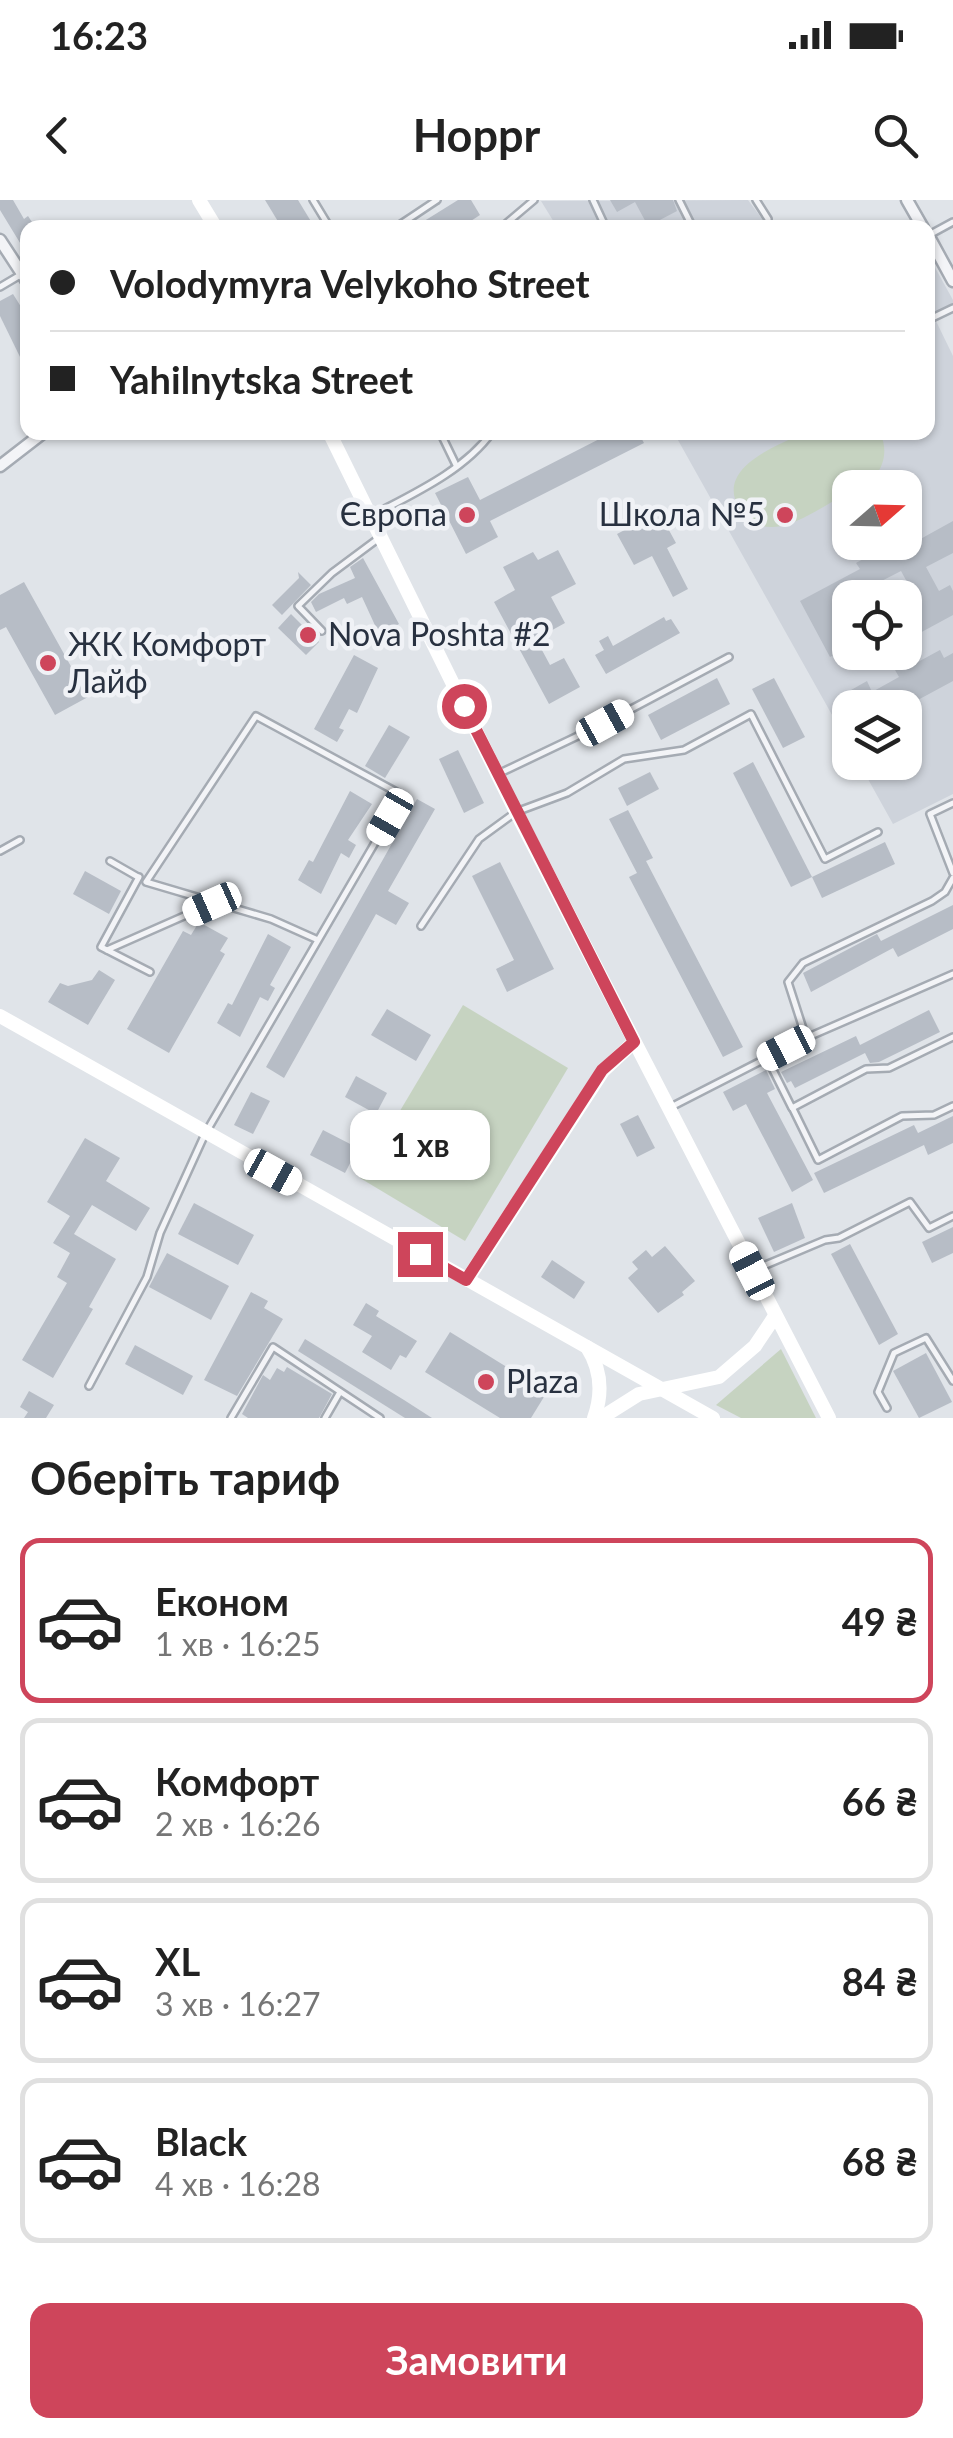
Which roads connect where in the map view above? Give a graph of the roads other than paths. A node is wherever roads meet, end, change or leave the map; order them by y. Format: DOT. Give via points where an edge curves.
graph roads {
  1 [pos="437,200"];
  2 [pos="534,200"];
  3 [pos="756,200"];
  4 [pos="768,219"];
  5 [pos="407,220"];
  6 [pos="511,220"];
  7 [pos="0,240"];
  8 [pos="935,249"];
  9 [pos="20,271"];
  10 [pos="953,281"];
  11 [pos="34,440"];
  12 [pos="333,440"];
  13 [pos="444,440"];
  14 [pos="483,440"];
  15 [pos="456,464"];
  16 [pos="0,466"];
  17 [pos="372,516"];
  18 [pos="382,536"];
  19 [pos="322,631"];
  20 [pos="728,657"];
  21 [pos="497,774"];
  22 [pos="953,803"];
  23 [pos="516,812"];
  24 [pos="878,832"];
  25 [pos="20,840"];
  26 [pos="0,851"];
  27 [pos="110,860"];
  28 [pos="953,876"];
  29 [pos="142,880"];
  30 [pos="212,904"];
  31 [pos="421,926"];
  32 [pos="318,940"];
  33 [pos="106,950"];
  34 [pos="150,972"];
  35 [pos="953,974"];
  36 [pos="0,1016"];
  37 [pos="953,1037"];
  38 [pos="806,1038"];
  39 [pos="634,1042"];
  40 [pos="766,1058"];
  41 [pos="953,1106"];
  42 [pos="792,1108"];
  43 [pos="669,1109"];
  44 [pos="205,1134"];
  45 [pos="953,1216"];
  46 [pos="752,1271"];
  47 [pos="466,1280"];
  48 [pos="776,1316"];
  49 [pos="584,1342"];
  50 [pos="953,1381"];
  51 [pos="89,1386"];
  52 [pos="666,1390"];
  53 [pos="340,1392"];
  54 [pos="887,1408"];
  55 [pos="231,1418"];
  56 [pos="325,1418"];
  57 [pos="380,1418"];
  58 [pos="597,1418"];
  59 [pos="713,1418"];
  60 [pos="829,1418"];
  1 -- 5 [label="lane"];
  2 -- 6 [label="lane"];
  3 -- 4 [label="lane"];
  7 -- 9 [label="street"];
  8 -- 10 [label="street"];
  11 -- 16 [label="street"];
  12 -- 17 [label="main road"];
  13 -- 15 [label="lane"];
  14 -- 15 [label="lane"];
  15 -- 17 [label="lane"];
  17 -- 18 [label="main road"];
  18 -- 19 [label="lane" via="298,606"];
  18 -- 21 [label="main road"];
  20 -- 21 [label="lane"];
  21 -- 23 [label="main road"];
  22 -- 28 [label="lane" via="930,814"];
  23 -- 24 [label="lane" via="567,793 624,759 684,750 752,714 826,859"];
  23 -- 31 [label="lane" via="479,839"];
  23 -- 39 [label="main road"];
  25 -- 26 [label="lane"];
  27 -- 29 [label="lane"];
  28 -- 38 [label="lane" via="932,901 803,963 788,982"];
  29 -- 30 [label="lane"];
  29 -- 32 [label="lane" via="256,716 402,795"];
  29 -- 33 [label="lane" via="101,948"];
  30 -- 32 [label="lane"];
  30 -- 33 [label="lane"];
  32 -- 44 [label="lane"];
  33 -- 34 [label="lane"];
  35 -- 38 [label="lane"];
  36 -- 44 [label="main road"];
  37 -- 42 [label="lane" via="889,1068 866,1069"];
  38 -- 40 [label="lane"];
  39 -- 43 [label="main road"];
  39 -- 47 [label="main road" via="602,1070"];
  40 -- 42 [label="lane"];
  40 -- 43 [label="lane"];
  41 -- 42 [label="lane" via="934,1115 902,1116 818,1160"];
  43 -- 46 [label="main road"];
  44 -- 47 [label="main road"];
  44 -- 51 [label="lane" via="146,1277"];
  45 -- 46 [label="lane" via="929,1228 910,1202"];
  46 -- 48 [label="main road"];
  47 -- 49 [label="main road"];
  48 -- 52 [label="main road" via="726,1372"];
  48 -- 60 [label="main road"];
  49 -- 52 [label="main road"];
  49 -- 58 [label="main road" via="599,1374"];
  50 -- 54 [label="lane" via="926,1338 916,1342 894,1353 878,1392"];
  52 -- 58 [label="main road" via="636,1396"];
  52 -- 59 [label="main road"];
  53 -- 55 [label="lane" via="273,1347"];
  53 -- 56 [label="lane"];
  53 -- 57 [label="lane"];
}
